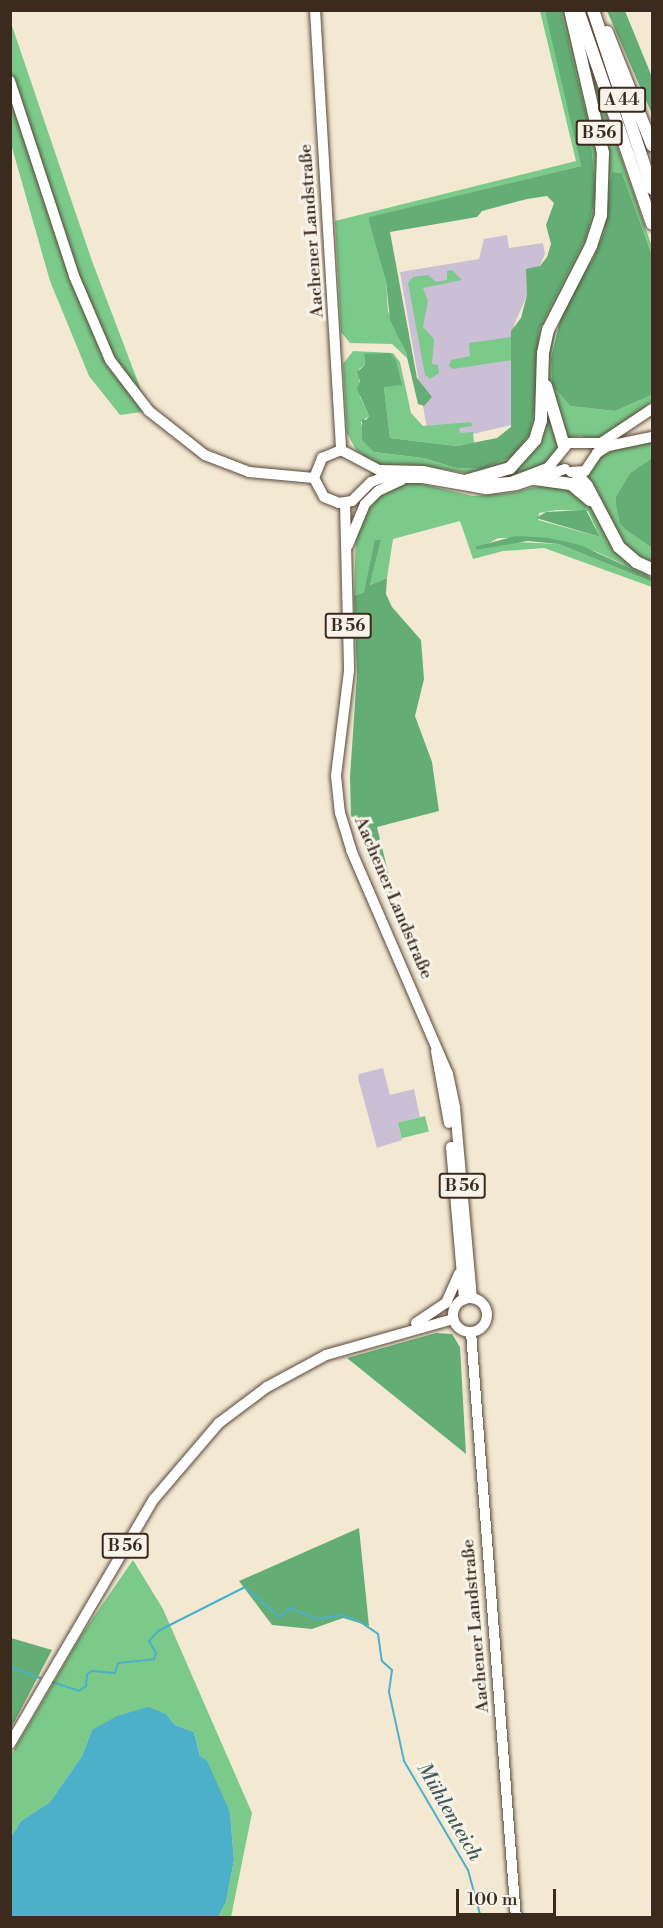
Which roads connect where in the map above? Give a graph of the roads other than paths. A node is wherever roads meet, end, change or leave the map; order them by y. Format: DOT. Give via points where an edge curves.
graph roads {
  1 [pos="315,10"];
  2 [pos="570,10"];
  3 [pos="579,10"];
  4 [pos="593,10"];
  5 [pos="599,10"];
  6 [pos="10,81"];
  7 [pos="652,145"];
  8 [pos="652,188"];
  9 [pos="652,224"];
  10 [pos="543,377"];
  11 [pos="652,409"];
  12 [pos="652,437"];
  13 [pos="587,444"];
  14 [pos="341,450"];
  15 [pos="563,450"];
  16 [pos="593,458"];
  17 [pos="363,463"];
  18 [pos="571,471"];
  19 [pos="314,478"];
  20 [pos="418,478"];
  21 [pos="535,479"];
  22 [pos="465,481"];
  23 [pos="365,487"];
  24 [pos="345,503"];
  25 [pos="600,515"];
  26 [pos="346,551"];
  27 [pos="652,569"];
  28 [pos="439,1060"];
  29 [pos="461,1264"];
  30 [pos="468,1299"];
  31 [pos="453,1319"];
  32 [pos="397,1332"];
  33 [pos="471,1332"];
  34 [pos="10,1744"];
  35 [pos="516,1917"];
  1 -- 14 [label="main road, Aachener Landstraße"];
  2 -- 10 [label="highway, B 56" via="601,143 604,195 594,240 550,321"];
  3 -- 9 [label="highway, A 44"];
  4 -- 8 [label="highway, A 44"];
  5 -- 7 [label="highway"];
  6 -- 19 [label="main road" via="74,276 110,360 143,403 205,455 249,472"];
  10 -- 15 [label="highway"];
  10 -- 22 [label="highway, B 56" via="541,420 530,448 504,471"];
  11 -- 13 [label="main road" via="606,441"];
  12 -- 16 [label="main road, B 56" via="608,446"];
  13 -- 15 [label="main road" via="574,441"];
  13 -- 16 [label="main road"];
  14 -- 17 [label="main road, B 56"];
  14 -- 19 [label="main road" via="322,458"];
  15 -- 18 [label="main road"];
  15 -- 22 [label="main road, B 56" via="548,468 520,480 497,484"];
  16 -- 18 [label="main road, B 56" via="588,469"];
  17 -- 22 [label="main road, B 56" via="379,470 423,471"];
  17 -- 23 [label="main road"];
  18 -- 21 [label="main road, B 56"];
  18 -- 25 [label="highway" via="587,486"];
  19 -- 24 [label="main road" via="324,497"];
  20 -- 21 [label="main road, B 56" via="486,489"];
  20 -- 23 [label="main road, B 56" via="382,478"];
  20 -- 26 [label="main road, B 56" via="389,485 371,497 359,515"];
  21 -- 25 [label="highway" via="571,484 585,494"];
  23 -- 24 [label="main road, B 56"];
  24 -- 26 [label="main road, Aachener Landstraße / B 56"];
  25 -- 27 [label="highway" via="619,547 636,562"];
  26 -- 28 [label="main road, Aachener Landstraße / B 56" via="349,671 336,776 340,813 351,850 399,956"];
  28 -- 29 [label="main road, B 56" via="448,1114"];
  28 -- 30 [label="main road, B 56" via="455,1108"];
  29 -- 30 [label="main road, B 56"];
  29 -- 32 [label="main road" via="446,1303"];
  30 -- 31 [label="main road" via="454,1310"];
  30 -- 33 [label="main road, B 56" via="481,1303 487,1316 480,1329"];
  31 -- 32 [label="main road, B 56"];
  31 -- 33 [label="main road" via="460,1329"];
  32 -- 34 [label="main road, B 56" via="326,1355 294,1371 267,1387 212,1431 154,1499"];
  33 -- 35 [label="main road, Aachener Landstraße"];
}
